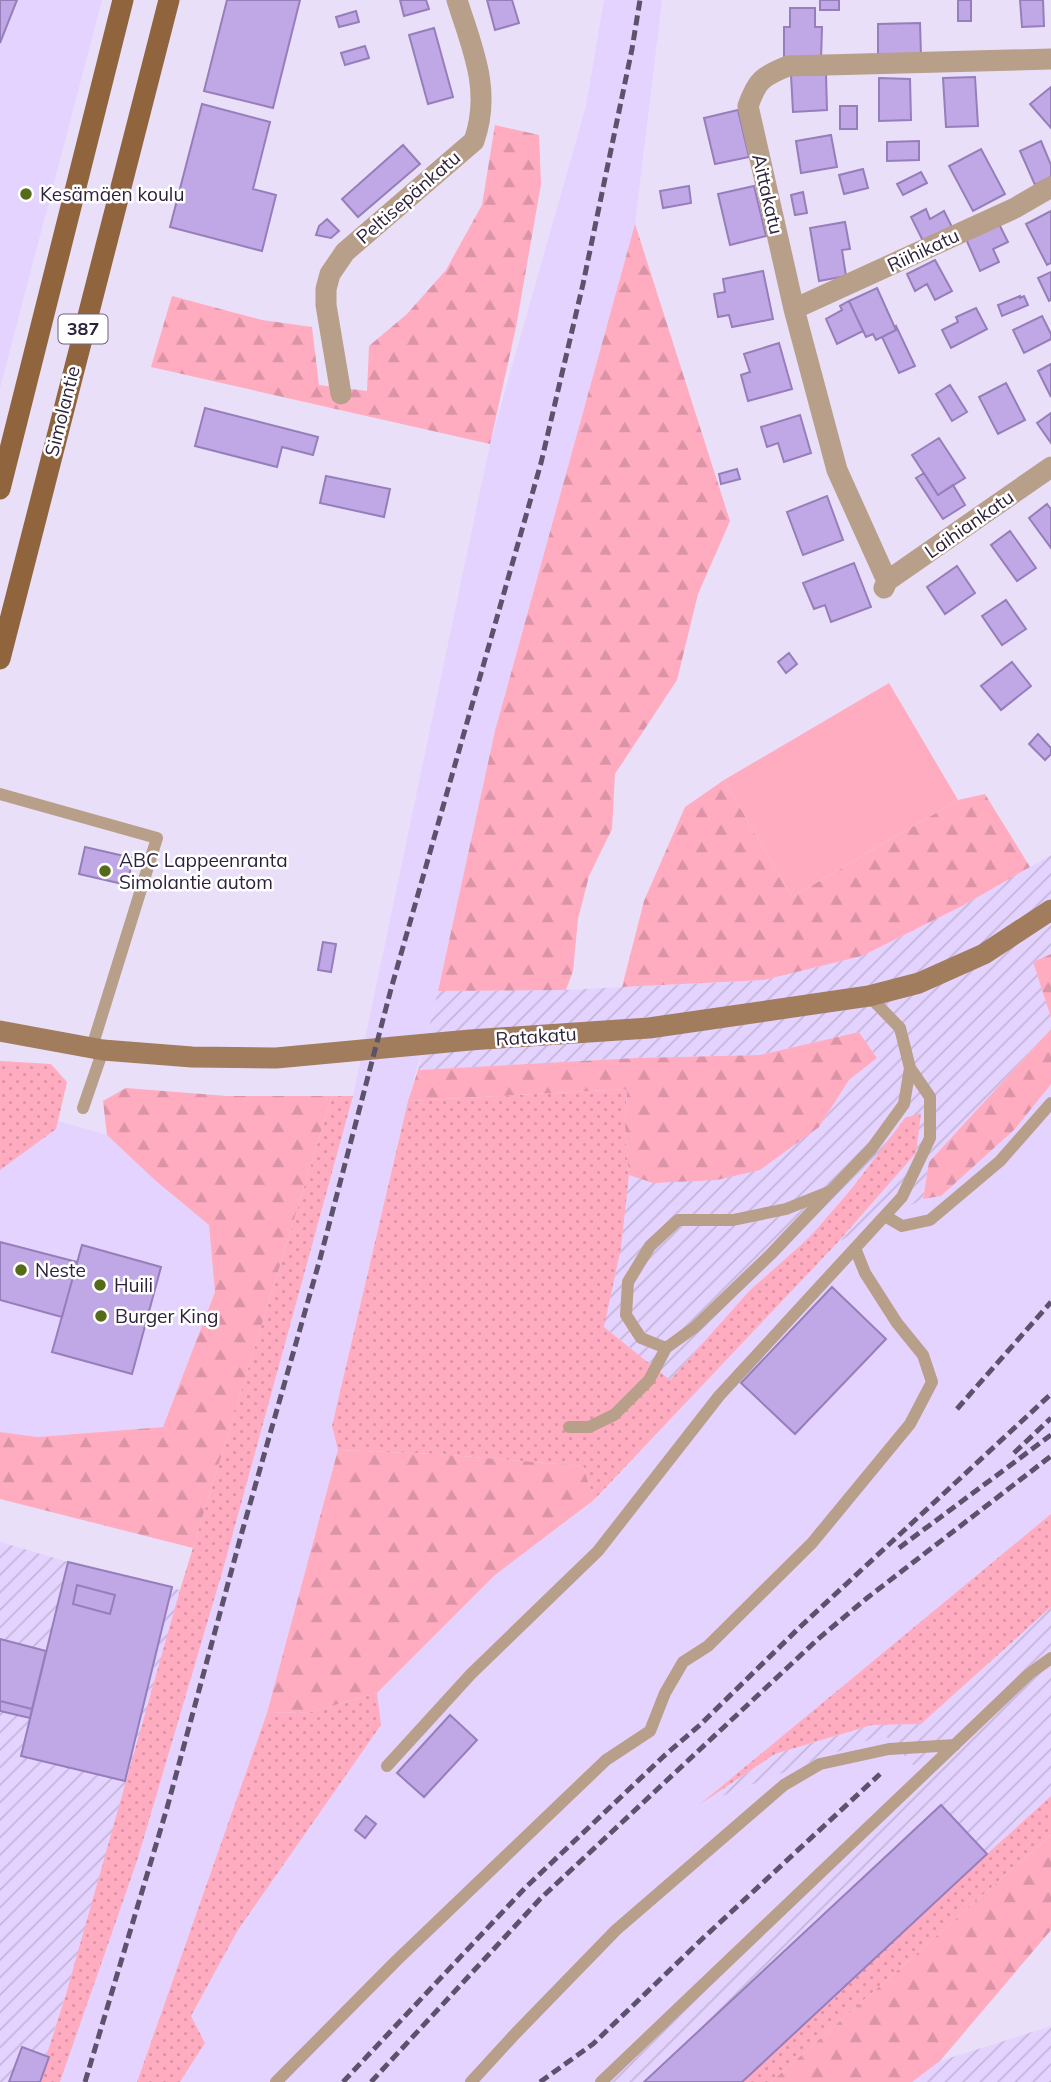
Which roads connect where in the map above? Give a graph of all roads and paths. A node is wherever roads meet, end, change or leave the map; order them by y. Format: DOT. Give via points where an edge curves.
graph roads {
  1 [pos="123,0"];
  2 [pos="169,0"];
  3 [pos="457,0"];
  4 [pos="1051,59"];
  5 [pos="1051,187"];
  6 [pos="794,309"];
  7 [pos="341,394"];
  8 [pos="1051,467"];
  9 [pos="0,489"];
  10 [pos="886,584"];
  11 [pos="0,659"];
  12 [pos="0,794"];
  13 [pos="1051,911"];
  14 [pos="869,996"];
  15 [pos="0,1031"];
  16 [pos="98,1049"];
  17 [pos="910,1068"];
  18 [pos="1051,1102"];
  19 [pos="83,1108"];
  20 [pos="831,1191"];
  21 [pos="885,1216"];
  22 [pos="855,1248"];
  23 [pos="666,1348"];
  24 [pos="569,1427"];
  25 [pos="1051,1658"];
  26 [pos="955,1745"];
  27 [pos="387,1766"];
  28 [pos="276,2082"];
  29 [pos="471,2082"];
  30 [pos="601,2082"];
  1 -- 9 [label="main road"];
  2 -- 11 [label="main road, Simolantie / 387"];
  3 -- 7 [label="street, Peltisepänkatu" via="482,88 478,130 474,141 336,262 326,289 326,305"];
  4 -- 6 [label="street, Aittakatu" via="788,66 754,88 748,106"];
  5 -- 6 [label="street, Riihikatu" via="1015,208"];
  6 -- 10 [label="street, Aittakatu" via="837,470"];
  8 -- 10 [label="street, Laihiankatu"];
  12 -- 16 [label="lane" via="157,838"];
  13 -- 14 [label="main road, Ratakatu" via="984,954 919,983"];
  14 -- 16 [label="main road, Ratakatu" via="649,1028 276,1058"];
  14 -- 17 [label="lane" via="900,1028"];
  15 -- 16 [label="main road, Ratakatu"];
  16 -- 19 [label="lane"];
  17 -- 20 [label="lane" via="904,1104 872,1148"];
  17 -- 21 [label="lane" via="930,1097 930,1138 902,1198"];
  18 -- 21 [label="lane" via="1000,1161 930,1220 902,1226"];
  20 -- 23 [label="lane" via="695,1327"];
  20 -- 23 [label="lane" via="786,1209 733,1220 678,1220 650,1246 628,1282 626,1315 641,1339"];
  21 -- 22 [label="lane"];
  22 -- 27 [label="lane" via="719,1396 598,1551 471,1674"];
  22 -- 28 [label="lane" via="865,1273 923,1355 932,1382 910,1424 813,1543 708,1646 683,1662 650,1731 606,1760"];
  23 -- 24 [label="lane" via="649,1380 614,1415 589,1427"];
  25 -- 26 [label="lane"];
  26 -- 29 [label="lane" via="889,1749 820,1764 783,1785 616,1930"];
  26 -- 30 [label="lane"];
}
